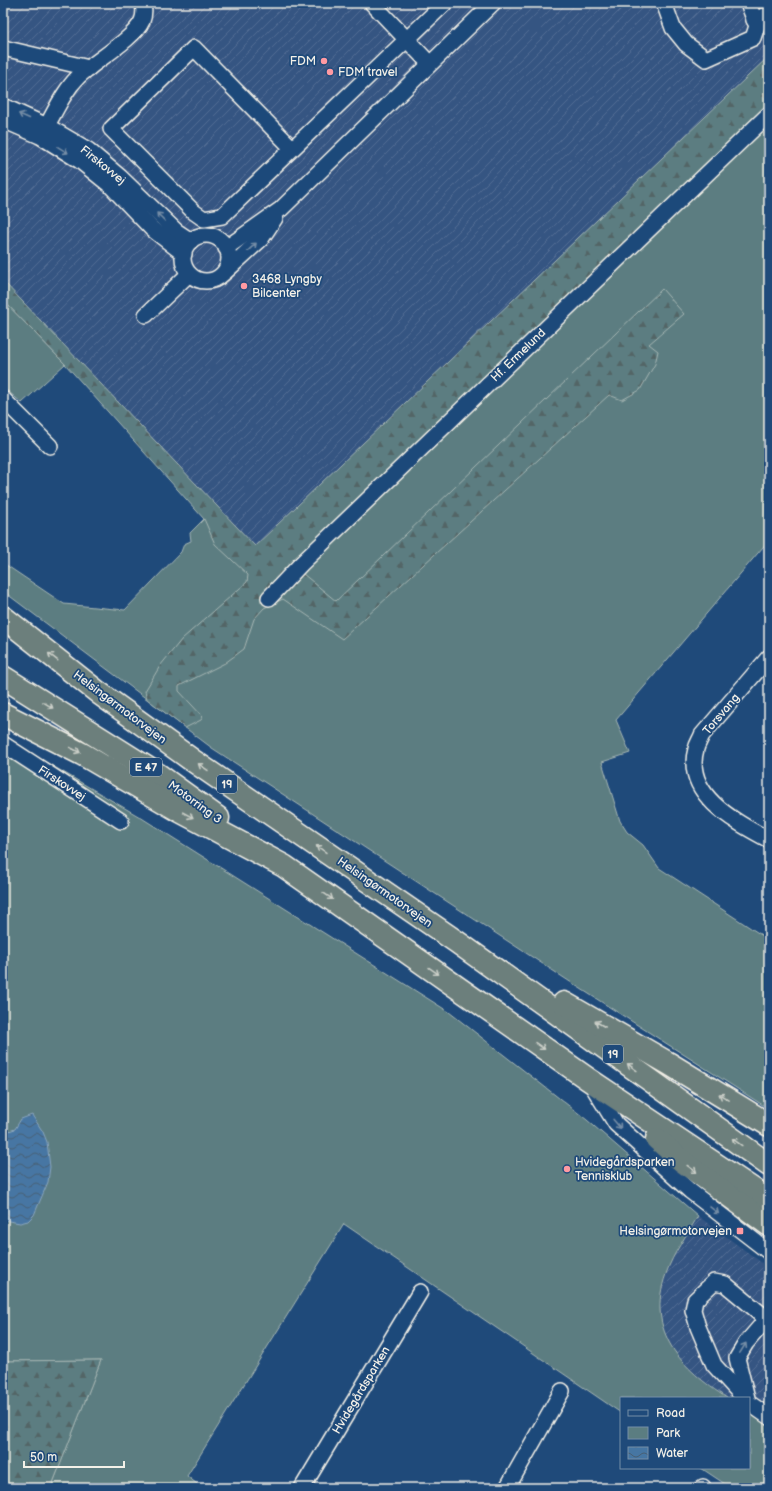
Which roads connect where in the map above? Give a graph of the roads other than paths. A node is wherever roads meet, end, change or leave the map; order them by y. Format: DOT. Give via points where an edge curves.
graph roads {
  1 [pos="142,3"];
  2 [pos="372,3"];
  3 [pos="445,3"];
  4 [pos="493,3"];
  5 [pos="664,3"];
  6 [pos="748,3"];
  7 [pos="769,14"];
  8 [pos="754,20"];
  9 [pos="407,39"];
  10 [pos="3,48"];
  11 [pos="429,63"];
  12 [pos="89,68"];
  13 [pos="3,106"];
  14 [pos="769,114"];
  15 [pos="3,120"];
  16 [pos="43,131"];
  17 [pos="292,148"];
  18 [pos="281,209"];
  19 [pos="188,247"];
  20 [pos="226,248"];
  21 [pos="224,273"];
  22 [pos="189,274"];
  23 [pos="146,315"];
  24 [pos="3,399"];
  25 [pos="50,446"];
  26 [pos="269,598"];
  27 [pos="3,617"];
  28 [pos="769,657"];
  29 [pos="3,677"];
  30 [pos="3,714"];
  31 [pos="3,744"];
  32 [pos="122,821"];
  33 [pos="769,840"];
  34 [pos="284,866"];
  35 [pos="457,942"];
  36 [pos="588,1079"];
  37 [pos="769,1125"];
  38 [pos="769,1165"];
  39 [pos="769,1200"];
  40 [pos="769,1225"];
  41 [pos="769,1252"];
  42 [pos="420,1292"];
  43 [pos="562,1391"];
  44 [pos="745,1397"];
  45 [pos="746,1397"];
  46 [pos="750,1404"];
  47 [pos="769,1417"];
  48 [pos="302,1488"];
  49 [pos="507,1488"];
  1 -- 12 [label="street" via="143,21 133,33"];
  2 -- 9 [label="street"];
  3 -- 9 [label="street"];
  4 -- 11 [label="street"];
  5 -- 8 [label="street" via="673,28 686,44 706,59 753,38 757,26"];
  6 -- 8 [label="street"];
  7 -- 8 [label="street"];
  9 -- 11 [label="street"];
  9 -- 17 [label="street"];
  10 -- 12 [label="street"];
  11 -- 18 [label="street"];
  12 -- 16 [label="street" via="64,95"];
  16 -- 13 [label="street, Firskovvej, one-way"];
  14 -- 26 [label="street, Hf. Ermelund" via="301,564"];
  15 -- 16 [label="street, Firskovvej"];
  16 -- 19 [label="street, Firskovvej" via="88,150 176,231"];
  17 -- 17 [label="street" via="222,216 204,219 111,129 194,48"];
  18 -- 20 [label="street"];
  21 -- 18 [label="street, one-way" via="260,239"];
  19 -- 20 [label="street" via="197,237 210,236 222,242"];
  19 -- 22 [label="street" via="183,261"];
  20 -- 21 [label="street" via="229,261"];
  21 -- 22 [label="street" via="214,280 204,281"];
  22 -- 23 [label="street"];
  24 -- 25 [label="street"];
  35 -- 27 [label="highway, Helsingørmotorvejen / 19, one-way" via="192,760 100,693"];
  28 -- 33 [label="street, Torsvang" via="702,735 696,750 694,767 698,784 707,797 738,823"];
  29 -- 34 [label="highway, Motorring 3 / E 47, one-way" via="157,774"];
  30 -- 34 [label="highway, one-way" via="82,754 180,811"];
  31 -- 32 [label="street, Firskovvej"];
  34 -- 36 [label="highway, one-way"];
  37 -- 35 [label="highway, one-way" via="668,1063"];
  38 -- 35 [label="highway, Helsingørmotorvejen / 19, one-way"];
  36 -- 39 [label="highway"];
  36 -- 40 [label="highway, one-way" via="683,1162"];
  36 -- 41 [label="street, one-way" via="616,1124 690,1191"];
  42 -- 48 [label="street, Hvidegårdsparken"];
  43 -- 49 [label="street"];
  45 -- 44 [label="street, one-way" via="737,1358 746,1342 764,1322 760,1313 725,1284 714,1282 695,1300 694,1316 714,1365"];
  46 -- 47 [label="street"];
}
